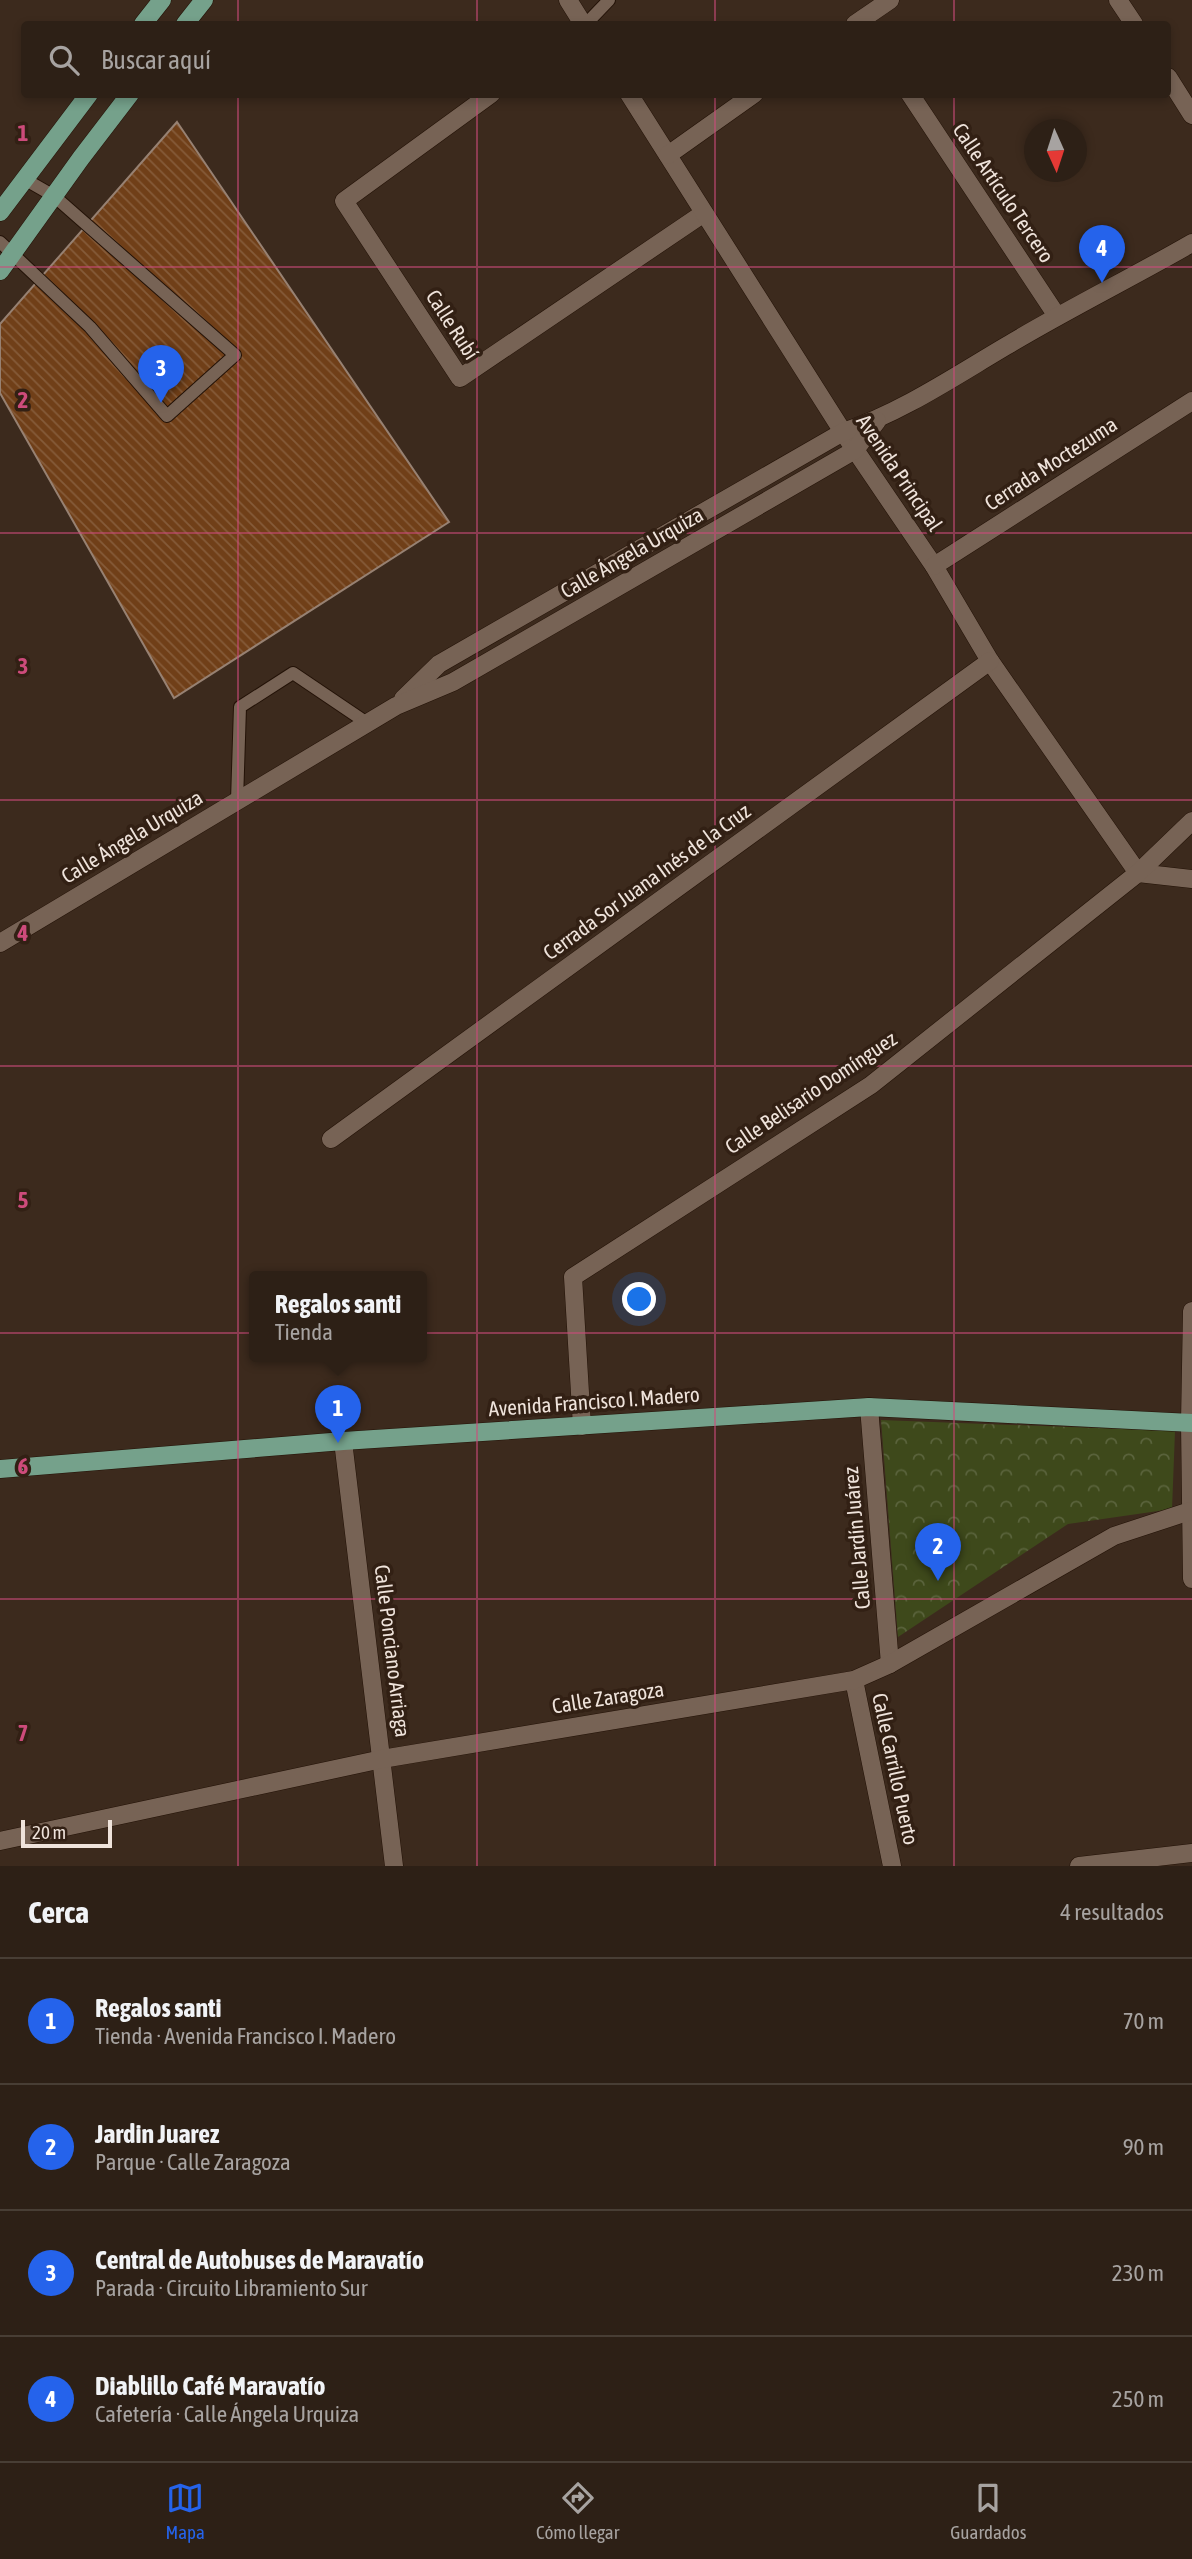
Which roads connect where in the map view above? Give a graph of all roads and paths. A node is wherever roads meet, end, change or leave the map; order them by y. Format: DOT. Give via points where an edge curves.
graph roads {
  1 [pos="162,0"];
  2 [pos="204,0"];
  3 [pos="568,0"];
  4 [pos="608,0"];
  5 [pos="890,0"];
  6 [pos="1118,0"];
  7 [pos="145,21"];
  8 [pos="187,21"];
  9 [pos="582,21"];
  10 [pos="587,21"];
  11 [pos="863,21"];
  12 [pos="1132,21"];
  13 [pos="1171,83"];
  14 [pos="86,98"];
  15 [pos="127,98"];
  16 [pos="486,98"];
  17 [pos="632,98"];
  18 [pos="748,98"];
  19 [pos="913,98"];
  20 [pos="1192,115"];
  21 [pos="668,155"];
  22 [pos="26,180"];
  23 [pos="54,196"];
  24 [pos="0,212"];
  25 [pos="704,213"];
  26 [pos="1192,243"];
  27 [pos="6,248"];
  28 [pos="0,271"];
  29 [pos="1057,316"];
  30 [pos="1192,401"];
  31 [pos="877,421"];
  32 [pos="843,432"];
  33 [pos="855,450"];
  34 [pos="934,566"];
  35 [pos="990,661"];
  36 [pos="396,706"];
  37 [pos="367,723"];
  38 [pos="237,801"];
  39 [pos="1192,821"];
  40 [pos="1138,873"];
  41 [pos="1192,879"];
  42 [pos="0,943"];
  43 [pos="331,1139"];
  44 [pos="1192,1311"];
  45 [pos="869,1408"];
  46 [pos="1191,1423"];
  47 [pos="582,1426"];
  48 [pos="343,1441"];
  49 [pos="0,1469"];
  50 [pos="1190,1511"];
  51 [pos="1192,1580"];
  52 [pos="890,1664"];
  53 [pos="854,1680"];
  54 [pos="383,1759"];
  55 [pos="0,1841"];
  56 [pos="1192,1853"];
  57 [pos="394,1866"];
  58 [pos="892,1866"];
  59 [pos="1079,1866"];
  1 -- 7 [label="main road"];
  2 -- 8 [label="main road"];
  3 -- 9 [label="street"];
  4 -- 10 [label="lane"];
  5 -- 11 [label="street"];
  6 -- 12 [label="street"];
  13 -- 20 [label="street"];
  14 -- 22 [label="main road"];
  15 -- 23 [label="main road"];
  16 -- 25 [label="street, Calle Rubí" via="344,201 460,379"];
  17 -- 21 [label="street, Avenida Principal"];
  18 -- 21 [label="street"];
  19 -- 29 [label="street, Calle Artículo Tercero"];
  21 -- 25 [label="street, Avenida Principal"];
  22 -- 23 [label="lane"];
  22 -- 24 [label="main road"];
  23 -- 27 [label="main road"];
  23 -- 27 [label="lane" via="236,355 167,416 90,327"];
  25 -- 32 [label="street, Avenida Principal"];
  26 -- 29 [label="street, Calle Ángela Urquiza"];
  27 -- 28 [label="main road"];
  29 -- 31 [label="street, Calle Ángela Urquiza"];
  30 -- 34 [label="street, Cerrada Moctezuma"];
  31 -- 32 [label="street, Calle Ángela Urquiza"];
  31 -- 33 [label="street, Calle Ángela Urquiza"];
  32 -- 33 [label="street, Avenida Principal"];
  32 -- 36 [label="street, Calle Ángela Urquiza" via="439,664"];
  33 -- 34 [label="street, Avenida Principal"];
  33 -- 36 [label="street, Calle Ángela Urquiza" via="453,682"];
  34 -- 35 [label="street, Avenida Principal"];
  35 -- 40 [label="street, Avenida Principal"];
  35 -- 43 [label="street, Cerrada Sor Juana Inés de la Cruz"];
  36 -- 37 [label="street, Calle Ángela Urquiza"];
  37 -- 38 [label="street, Calle Ángela Urquiza"];
  37 -- 38 [label="lane" via="293,673 240,707"];
  38 -- 42 [label="street, Calle Ángela Urquiza"];
  39 -- 40 [label="street"];
  40 -- 41 [label="street"];
  40 -- 47 [label="street, Calle Belisario Domínguez" via="871,1085 573,1277"];
  44 -- 46 [label="street"];
  45 -- 46 [label="main road, Avenida Francisco I. Madero"];
  45 -- 47 [label="main road, Avenida Francisco I. Madero"];
  45 -- 52 [label="street, Calle Jardín Juárez"];
  46 -- 50 [label="street"];
  47 -- 48 [label="main road, Avenida Francisco I. Madero"];
  48 -- 49 [label="main road, Avenida Francisco I. Madero"];
  48 -- 54 [label="street, Calle Ponciano Arriaga"];
  50 -- 51 [label="street"];
  50 -- 52 [label="street, Calle Zaragoza" via="1114,1536"];
  52 -- 53 [label="street, Calle Zaragoza"];
  53 -- 54 [label="street, Calle Zaragoza"];
  53 -- 58 [label="street, Calle Carrillo Puerto"];
  54 -- 55 [label="street, Calle Zaragoza"];
  54 -- 57 [label="street, Calle Ponciano Arriaga"];
  56 -- 59 [label="street"];
}
